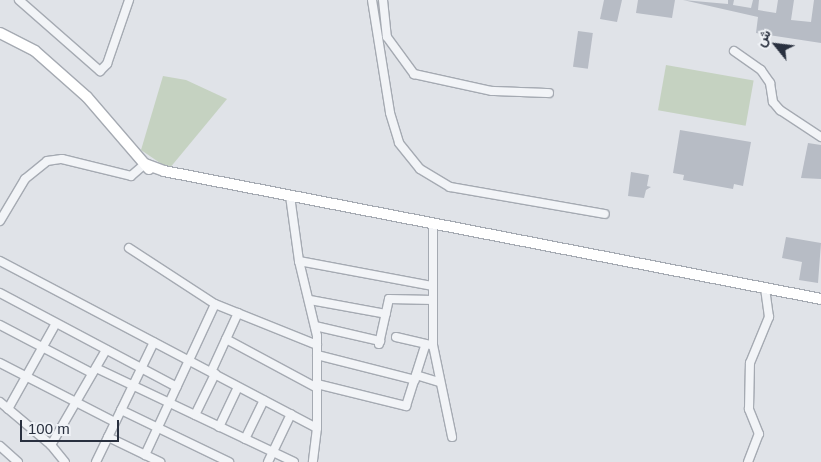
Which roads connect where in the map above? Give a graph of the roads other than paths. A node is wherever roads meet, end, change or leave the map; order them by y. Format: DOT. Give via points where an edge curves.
graph roads {
  1 [pos="19,0"];
  2 [pos="129,0"];
  3 [pos="372,0"];
  4 [pos="383,0"];
  5 [pos="0,33"];
  6 [pos="734,51"];
  7 [pos="549,93"];
  8 [pos="821,137"];
  9 [pos="145,164"];
  10 [pos="291,199"];
  11 [pos="605,214"];
  12 [pos="0,221"];
  13 [pos="433,227"];
  14 [pos="129,248"];
  15 [pos="0,260"];
  16 [pos="299,261"];
  17 [pos="432,286"];
  18 [pos="765,288"];
  19 [pos="0,293"];
  20 [pos="821,299"];
  21 [pos="310,300"];
  22 [pos="433,300"];
  23 [pos="215,304"];
  24 [pos="238,313"];
  25 [pos="386,314"];
  26 [pos="56,323"];
  27 [pos="0,325"];
  28 [pos="315,326"];
  29 [pos="396,338"];
  30 [pos="226,339"];
  31 [pos="154,342"];
  32 [pos="317,345"];
  33 [pos="429,345"];
  34 [pos="43,347"];
  35 [pos="106,350"];
  36 [pos="317,355"];
  37 [pos="189,361"];
  38 [pos="0,363"];
  39 [pos="141,368"];
  40 [pos="94,370"];
  41 [pos="213,373"];
  42 [pos="27,377"];
  43 [pos="415,377"];
  44 [pos="439,382"];
  45 [pos="133,385"];
  46 [pos="317,386"];
  47 [pos="177,387"];
  48 [pos="238,387"];
  49 [pos="264,400"];
  50 [pos="0,402"];
  51 [pos="76,402"];
  52 [pos="169,403"];
  53 [pos="8,408"];
  54 [pos="121,410"];
  55 [pos="291,414"];
  56 [pos="195,415"];
  57 [pos="115,422"];
  58 [pos="219,426"];
  59 [pos="157,428"];
  60 [pos="317,428"];
  61 [pos="108,437"];
  62 [pos="452,437"];
  63 [pos="246,439"];
  64 [pos="51,445"];
  65 [pos="0,446"];
  66 [pos="273,452"];
  67 [pos="144,455"];
  68 [pos="98,461"];
  69 [pos="18,462"];
  70 [pos="65,462"];
  71 [pos="160,462"];
  72 [pos="229,462"];
  73 [pos="268,462"];
  74 [pos="294,462"];
  75 [pos="313,462"];
  76 [pos="748,462"];
  1 -- 2 [label="street" via="100,71 107,64"];
  3 -- 11 [label="street" via="390,113 399,143 420,169 450,188"];
  4 -- 7 [label="street" via="386,37 414,74 492,91"];
  5 -- 9 [label="street" via="35,51 87,97"];
  6 -- 8 [label="street" via="762,70 770,84 773,102 780,110"];
  9 -- 10 [label="street"];
  9 -- 12 [label="street" via="130,176 62,159 48,161 25,179"];
  10 -- 13 [label="street"];
  10 -- 16 [label="street"];
  13 -- 17 [label="street"];
  13 -- 18 [label="street"];
  14 -- 23 [label="street"];
  15 -- 31 [label="street"];
  16 -- 17 [label="street"];
  16 -- 21 [label="street"];
  17 -- 22 [label="street"];
  18 -- 20 [label="street"];
  18 -- 76 [label="street" via="769,317 750,363 749,409 759,434"];
  19 -- 26 [label="street"];
  21 -- 25 [label="street"];
  21 -- 28 [label="street"];
  22 -- 25 [label="street" via="390,298"];
  22 -- 33 [label="street"];
  23 -- 24 [label="street"];
  23 -- 37 [label="street"];
  24 -- 30 [label="street"];
  24 -- 32 [label="street"];
  25 -- 28 [label="street" via="380,343"];
  26 -- 34 [label="street"];
  26 -- 35 [label="street"];
  27 -- 34 [label="street"];
  28 -- 32 [label="street"];
  29 -- 33 [label="street"];
  30 -- 41 [label="street"];
  30 -- 46 [label="street"];
  31 -- 37 [label="street"];
  31 -- 39 [label="street"];
  32 -- 36 [label="street"];
  33 -- 43 [label="street"];
  33 -- 44 [label="street"];
  34 -- 40 [label="street"];
  34 -- 42 [label="street"];
  35 -- 39 [label="street"];
  35 -- 40 [label="street"];
  36 -- 43 [label="street"];
  36 -- 46 [label="street"];
  37 -- 41 [label="street"];
  37 -- 47 [label="street"];
  38 -- 42 [label="street"];
  39 -- 45 [label="street"];
  39 -- 47 [label="street"];
  40 -- 45 [label="street"];
  40 -- 51 [label="street"];
  41 -- 48 [label="street"];
  41 -- 56 [label="street"];
  42 -- 51 [label="street"];
  42 -- 53 [label="street"];
  43 -- 44 [label="street"];
  43 -- 46 [label="street" via="406,406"];
  44 -- 62 [label="street"];
  45 -- 52 [label="street"];
  45 -- 54 [label="street"];
  46 -- 60 [label="street"];
  47 -- 52 [label="street"];
  48 -- 49 [label="street"];
  48 -- 58 [label="street"];
  49 -- 55 [label="street"];
  49 -- 63 [label="street"];
  50 -- 53 [label="street"];
  51 -- 57 [label="street"];
  51 -- 64 [label="street"];
  52 -- 56 [label="street"];
  52 -- 59 [label="street"];
  53 -- 64 [label="street"];
  54 -- 57 [label="street"];
  54 -- 59 [label="street"];
  55 -- 60 [label="street"];
  55 -- 66 [label="street"];
  56 -- 58 [label="street"];
  57 -- 61 [label="street"];
  58 -- 63 [label="street"];
  59 -- 67 [label="street"];
  59 -- 72 [label="street"];
  60 -- 75 [label="street"];
  61 -- 67 [label="street"];
  61 -- 68 [label="street"];
  63 -- 66 [label="street"];
  64 -- 70 [label="street"];
  65 -- 69 [label="street"];
  66 -- 73 [label="street"];
  66 -- 74 [label="street"];
  67 -- 71 [label="street"];
}
